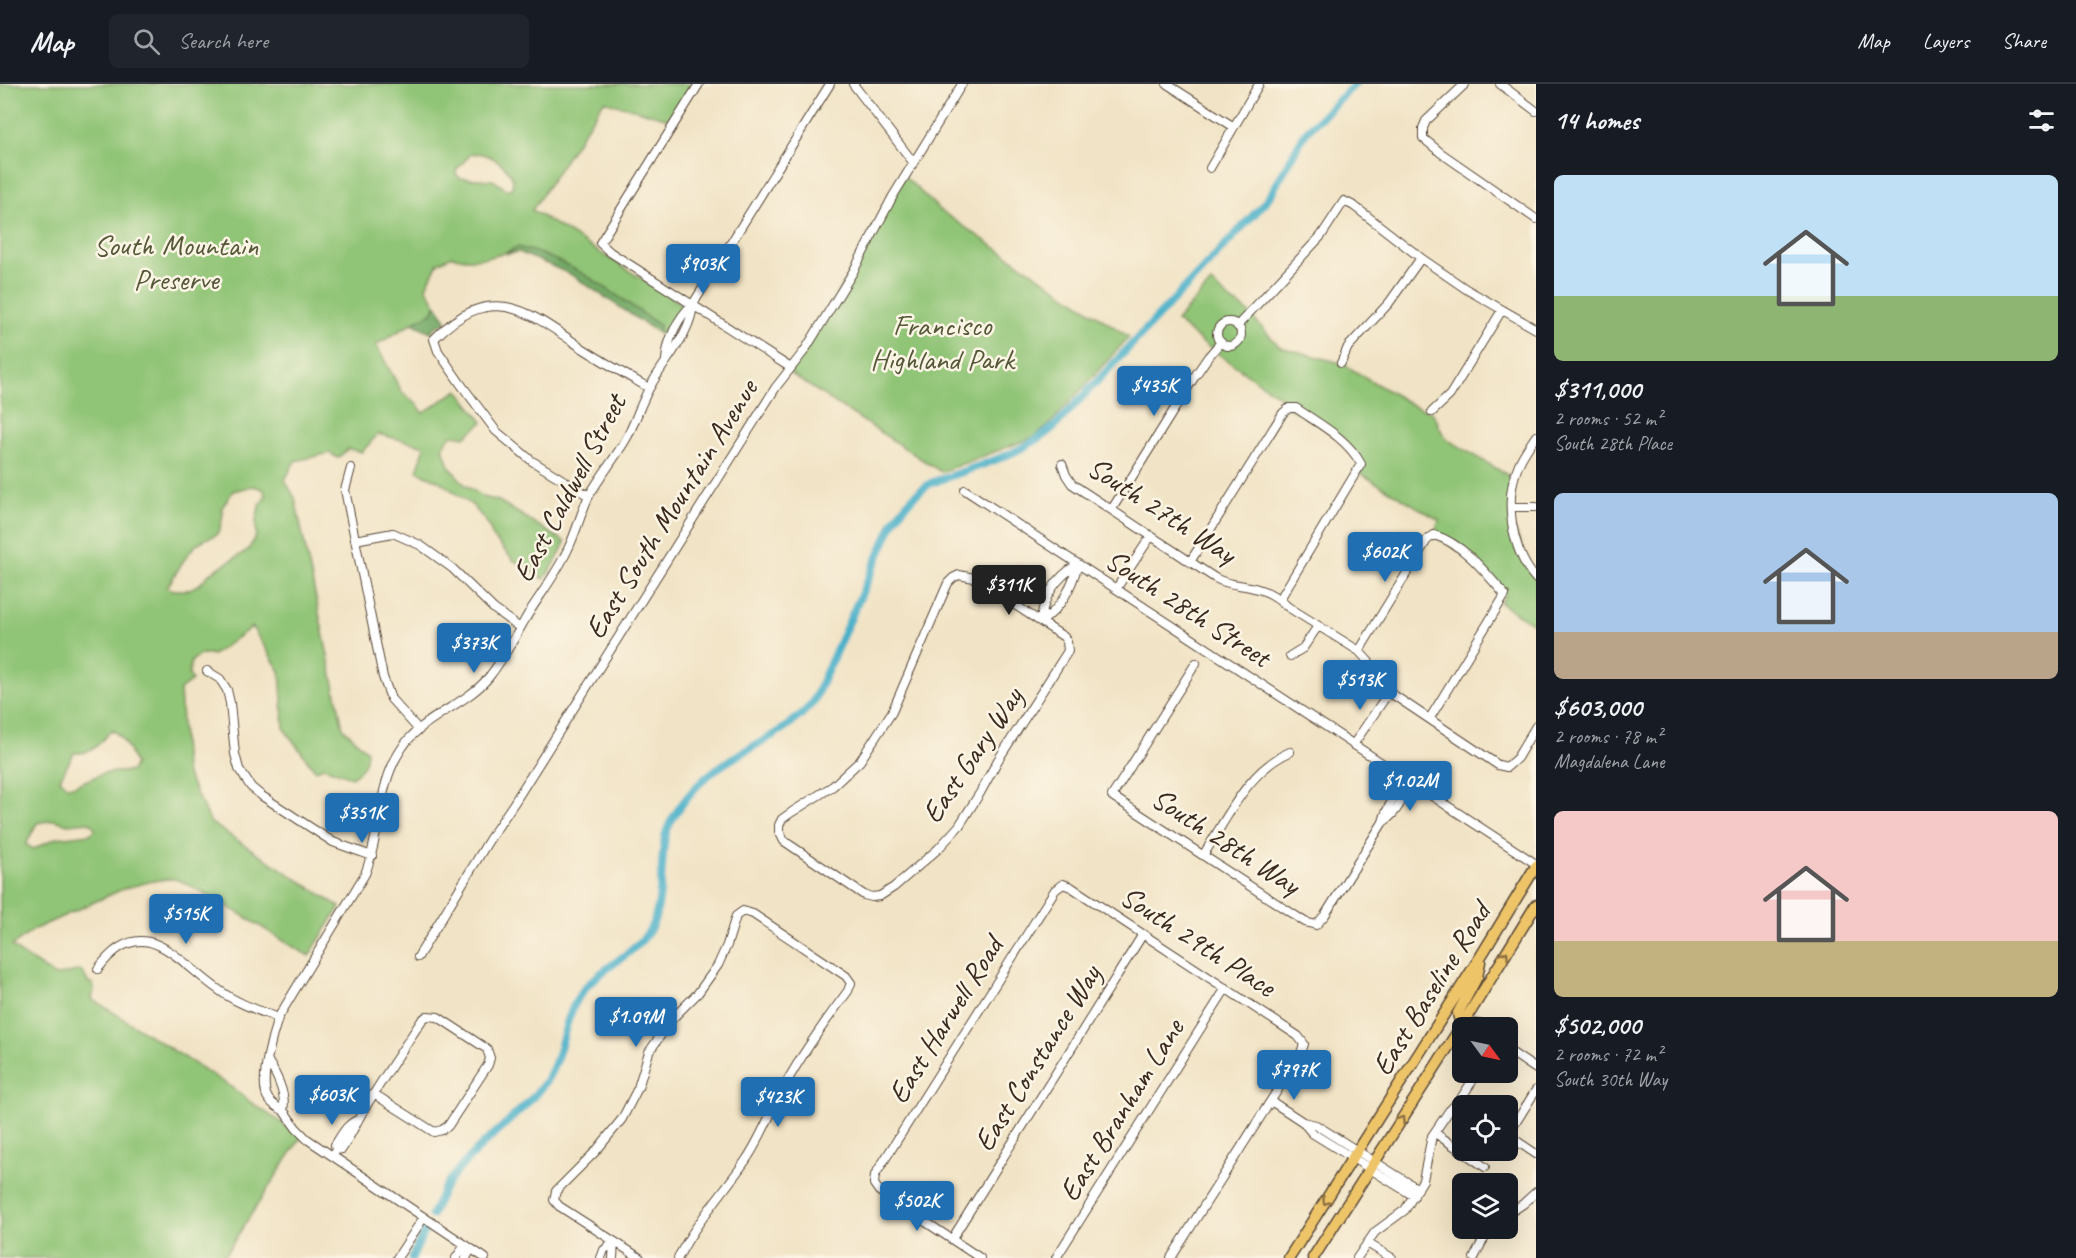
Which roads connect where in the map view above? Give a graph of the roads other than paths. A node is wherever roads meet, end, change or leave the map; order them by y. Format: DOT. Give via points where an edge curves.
graph roads {
  1 [pos="699,84"];
  2 [pos="830,84"];
  3 [pos="853,84"];
  4 [pos="962,84"];
  5 [pos="1167,84"];
  6 [pos="1259,84"];
  7 [pos="1465,84"];
  8 [pos="1500,84"];
  9 [pos="1536,111"];
  10 [pos="1234,127"];
  11 [pos="913,162"];
  12 [pos="1210,168"];
  13 [pos="1536,219"];
  14 [pos="1421,258"];
  15 [pos="693,304"];
  16 [pos="1502,310"];
  17 [pos="1237,326"];
  18 [pos="1536,329"];
  19 [pos="1221,342"];
  20 [pos="1341,363"];
  21 [pos="791,368"];
  22 [pos="649,388"];
  23 [pos="1432,412"];
  24 [pos="1536,436"];
  25 [pos="1062,464"];
  26 [pos="351,468"];
  27 [pos="964,490"];
  28 [pos="589,496"];
  29 [pos="1511,507"];
  30 [pos="1536,507"];
  31 [pos="1112,509"];
  32 [pos="1151,536"];
  33 [pos="355,540"];
  34 [pos="1190,562"];
  35 [pos="1078,564"];
  36 [pos="1536,579"];
  37 [pos="1052,588"];
  38 [pos="1116,589"];
  39 [pos="1066,596"];
  40 [pos="1280,599"];
  41 [pos="1041,622"];
  42 [pos="1318,626"];
  43 [pos="520,628"];
  44 [pos="1359,651"];
  45 [pos="1290,656"];
  46 [pos="1196,663"];
  47 [pos="207,671"];
  48 [pos="1389,692"];
  49 [pos="1430,718"];
  50 [pos="1536,726"];
  51 [pos="419,730"];
  52 [pos="1353,745"];
  53 [pos="1290,752"];
  54 [pos="1409,781"];
  55 [pos="1204,855"];
  56 [pos="372,856"];
  57 [pos="1536,865"];
  58 [pos="1063,884"];
  59 [pos="1536,905"];
  60 [pos="1143,934"];
  61 [pos="1481,956"];
  62 [pos="418,957"];
  63 [pos="98,969"];
  64 [pos="1226,988"];
  65 [pos="1460,1017"];
  66 [pos="1472,1017"];
  67 [pos="278,1018"];
  68 [pos="1452,1047"];
  69 [pos="1518,1057"];
  70 [pos="268,1061"];
  71 [pos="1536,1069"];
  72 [pos="279,1085"];
  73 [pos="266,1087"];
  74 [pos="1536,1090"];
  75 [pos="374,1094"];
  76 [pos="1271,1101"];
  77 [pos="283,1110"];
  78 [pos="1452,1110"];
  79 [pos="1518,1119"];
  80 [pos="1435,1133"];
  81 [pos="1518,1142"];
  82 [pos="334,1153"];
  83 [pos="1536,1154"];
  84 [pos="1355,1155"];
  85 [pos="1372,1166"];
  86 [pos="1485,1167"];
  87 [pos="1401,1178"];
  88 [pos="1396,1186"];
  89 [pos="1416,1192"];
  90 [pos="1536,1192"];
  91 [pos="1518,1207"];
  92 [pos="427,1220"];
  93 [pos="952,1239"];
  94 [pos="1484,1239"];
  95 [pos="614,1242"];
  96 [pos="1367,1243"];
  97 [pos="468,1247"];
  98 [pos="397,1258"];
  99 [pos="456,1258"];
  100 [pos="466,1258"];
  101 [pos="485,1258"];
  102 [pos="601,1258"];
  103 [pos="613,1258"];
  104 [pos="640,1258"];
  105 [pos="678,1258"];
  106 [pos="980,1258"];
  107 [pos="1056,1258"];
  108 [pos="1171,1258"];
  109 [pos="1289,1258"];
  110 [pos="1313,1258"];
  111 [pos="1357,1258"];
  112 [pos="1392,1258"];
  113 [pos="1474,1258"];
  1 -- 15 [label="street" via="600,243"];
  2 -- 15 [label="street, East Caldwell Street"];
  3 -- 11 [label="street"];
  4 -- 11 [label="street, East South Mountain Avenue"];
  5 -- 10 [label="street"];
  6 -- 10 [label="street"];
  7 -- 13 [label="street" via="1426,122 1422,133 1441,153"];
  8 -- 9 [label="street"];
  10 -- 12 [label="street"];
  11 -- 21 [label="street, East South Mountain Avenue" via="864,254"];
  14 -- 16 [label="street"];
  14 -- 17 [label="street" via="1344,201 1321,236"];
  14 -- 20 [label="street" via="1389,303 1348,347"];
  15 -- 21 [label="street"];
  15 -- 22 [label="street, East Caldwell Street" via="692,317 666,348 666,360"];
  16 -- 18 [label="street"];
  16 -- 23 [label="street" via="1450,395"];
  17 -- 19 [label="street" via="1229,322 1222,325 1218,332"];
  17 -- 19 [label="street" via="1241,333 1237,343 1227,346"];
  19 -- 31 [label="street" via="1195,376"];
  21 -- 62 [label="street, East South Mountain Avenue"];
  22 -- 28 [label="street, East Caldwell Street" via="626,439"];
  22 -- 28 [label="street" via="527,312 510,306 493,306 468,314 434,339 496,431 532,461"];
  24 -- 29 [label="street" via="1519,463"];
  25 -- 31 [label="street, South 27th Way" via="1072,484"];
  26 -- 33 [label="street" via="345,490"];
  27 -- 35 [label="street, South 28th Street"];
  28 -- 43 [label="street, East Caldwell Street" via="568,550"];
  29 -- 30 [label="street"];
  29 -- 36 [label="street" via="1516,543"];
  31 -- 32 [label="street, South 27th Way"];
  32 -- 34 [label="street, South 27th Way"];
  32 -- 38 [label="street"];
  33 -- 43 [label="street" via="393,533 420,545"];
  33 -- 51 [label="street" via="383,677 391,699"];
  34 -- 40 [label="street, South 27th Way" via="1222,582 1260,589"];
  34 -- 40 [label="street" via="1283,413 1296,408 1335,433 1361,464"];
  35 -- 37 [label="street"];
  35 -- 38 [label="street, South 28th Street"];
  35 -- 39 [label="street"];
  37 -- 39 [label="street"];
  37 -- 41 [label="street" via="1041,609"];
  38 -- 52 [label="street, South 28th Street"];
  39 -- 41 [label="street"];
  40 -- 42 [label="street, South 27th Way"];
  41 -- 41 [label="street, East Gary Way" via="1064,637 1068,646 1066,657 958,826 894,888 880,896 864,895 784,841 779,831 782,819 833,786 860,761 892,712 953,578 974,578"];
  42 -- 44 [label="street, South 27th Way"];
  42 -- 45 [label="street" via="1303,648"];
  43 -- 51 [label="street, East Caldwell Street" via="477,690"];
  44 -- 48 [label="street, South 27th Way"];
  44 -- 49 [label="street" via="1427,540 1434,535 1441,537 1468,555 1505,595"];
  46 -- 55 [label="street, South 28th Way" via="1112,796"];
  47 -- 56 [label="street" via="220,679 227,690 235,754 251,787 333,842"];
  48 -- 49 [label="street, South 27th Way"];
  48 -- 52 [label="street"];
  49 -- 50 [label="street, South 27th Way" via="1498,765 1507,767"];
  51 -- 56 [label="street, East Caldwell Street" via="403,746 386,778"];
  52 -- 54 [label="street, South 28th Street"];
  53 -- 55 [label="street" via="1256,776"];
  54 -- 55 [label="street, South 28th Way" via="1398,792 1316,925 1305,922"];
  54 -- 57 [label="street, South 28th Street"];
  56 -- 67 [label="street, East Caldwell Street"];
  57 -- 61 [label="main road, East Baseline Road"];
  58 -- 60 [label="street, South 29th Place"];
  58 -- 93 [label="street, East Harwell Road" via="1048,900 875,1175 874,1184 879,1191"];
  66 -- 59 [label="main road, East Baseline Road, one-way"];
  60 -- 64 [label="street, South 29th Place"];
  60 -- 93 [label="street, East Constance Way"];
  61 -- 65 [label="main road" via="1477,977 1458,1013"];
  61 -- 84 [label="main road, East Baseline Road"];
  63 -- 67 [label="street" via="120,946 152,942 168,949 220,992"];
  64 -- 76 [label="street, South 29th Place" via="1304,1044"];
  64 -- 107 [label="street, East Branham Lane"];
  67 -- 70 [label="street, East Caldwell Street" via="270,1039"];
  85 -- 68 [label="main road, East Baseline Road, one-way"];
  69 -- 71 [label="street"];
  70 -- 72 [label="street"];
  70 -- 73 [label="street, East Caldwell Street"];
  72 -- 73 [label="street"];
  72 -- 77 [label="street" via="285,1102"];
  73 -- 77 [label="street" via="266,1095"];
  74 -- 79 [label="street"];
  75 -- 75 [label="street" via="427,1016 438,1017 487,1049 488,1065 442,1130 434,1132"];
  75 -- 82 [label="street" via="357,1127 349,1132 342,1149"];
  76 -- 84 [label="street" via="1303,1122 1316,1125 1324,1136"];
  76 -- 108 [label="street"];
  77 -- 82 [label="street" via="307,1138"];
  78 -- 80 [label="street"];
  80 -- 86 [label="street"];
  80 -- 89 [label="street"];
  81 -- 83 [label="street"];
  82 -- 92 [label="street"];
  84 -- 85 [label="street"];
  84 -- 109 [label="main road, East Baseline Road, one-way"];
  85 -- 87 [label="street"];
  85 -- 88 [label="street"];
  85 -- 110 [label="main road, East Baseline Road"];
  87 -- 88 [label="street"];
  87 -- 89 [label="street"];
  88 -- 89 [label="street"];
  89 -- 96 [label="street" via="1405,1210 1375,1232"];
  90 -- 91 [label="street"];
  92 -- 97 [label="street"];
  92 -- 98 [label="street"];
  93 -- 106 [label="street"];
  94 -- 113 [label="street"];
  95 -- 102 [label="street"];
  95 -- 103 [label="street"];
  95 -- 104 [label="street"];
  95 -- 105 [label="street" via="554,1200 556,1191 622,1119 638,1088 649,1052 718,965 736,916 743,911 846,976 851,983 788,1080 746,1159 712,1203"];
  96 -- 111 [label="street"];
  96 -- 112 [label="street"];
  97 -- 99 [label="street"];
  97 -- 100 [label="street"];
  97 -- 101 [label="street"];
}
